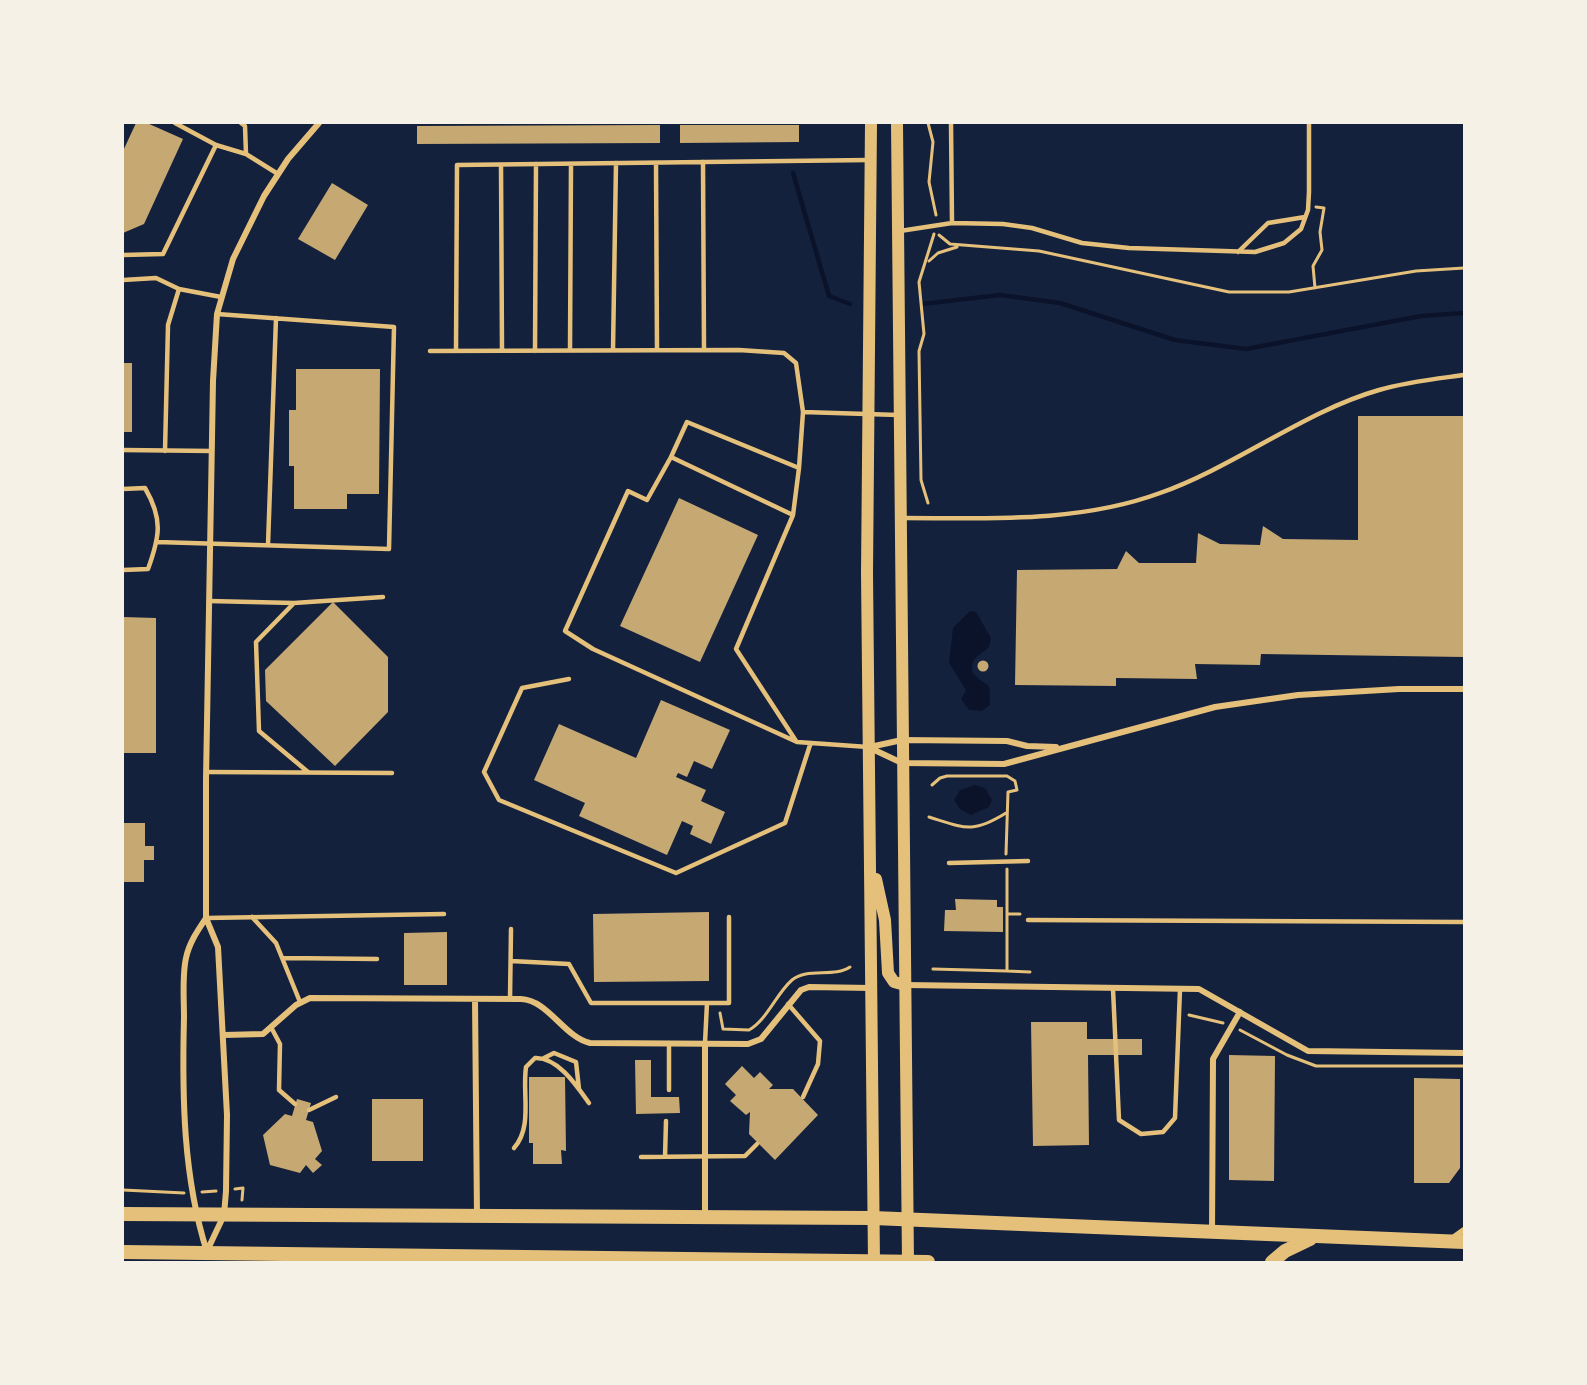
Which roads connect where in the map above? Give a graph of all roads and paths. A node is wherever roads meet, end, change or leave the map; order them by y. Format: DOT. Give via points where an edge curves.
graph roads {
  1 [pos="175,123"];
  2 [pos="241,123"];
  3 [pos="320,123"];
  4 [pos="871,123"];
  5 [pos="897,123"];
  6 [pos="928,123"];
  7 [pos="951,123"];
  8 [pos="1309,123"];
  9 [pos="216,145"];
  10 [pos="246,154"];
  11 [pos="871,160"];
  12 [pos="703,162"];
  13 [pos="616,163"];
  14 [pos="657,163"];
  15 [pos="537,164"];
  16 [pos="571,164"];
  17 [pos="501,165"];
  18 [pos="278,174"];
  19 [pos="1308,206"];
  20 [pos="1305,217"];
  21 [pos="952,223"];
  22 [pos="939,225"];
  23 [pos="897,231"];
  24 [pos="959,246"];
  25 [pos="1238,252"];
  26 [pos="123,255"];
  27 [pos="927,262"];
  28 [pos="1464,268"];
  29 [pos="123,280"];
  30 [pos="1315,288"];
  31 [pos="179,289"];
  32 [pos="221,297"];
  33 [pos="217,314"];
  34 [pos="276,318"];
  35 [pos="570,350"];
  36 [pos="613,350"];
  37 [pos="657,350"];
  38 [pos="704,350"];
  39 [pos="430,351"];
  40 [pos="456,351"];
  41 [pos="502,351"];
  42 [pos="535,351"];
  43 [pos="1464,375"];
  44 [pos="803,412"];
  45 [pos="868,414"];
  46 [pos="898,415"];
  47 [pos="123,450"];
  48 [pos="165,451"];
  49 [pos="212,451"];
  50 [pos="671,457"];
  51 [pos="799,468"];
  52 [pos="123,489"];
  53 [pos="928,504"];
  54 [pos="793,515"];
  55 [pos="899,518"];
  56 [pos="158,542"];
  57 [pos="210,543"];
  58 [pos="268,545"];
  59 [pos="123,570"];
  60 [pos="383,597"];
  61 [pos="209,601"];
  62 [pos="294,603"];
  63 [pos="569,680"];
  64 [pos="1464,689"];
  65 [pos="903,740"];
  66 [pos="797,742"];
  67 [pos="810,745"];
  68 [pos="868,747"];
  69 [pos="1059,747"];
  70 [pos="903,763"];
  71 [pos="206,772"];
  72 [pos="308,772"];
  73 [pos="392,773"];
  74 [pos="1006,813"];
  75 [pos="929,817"];
  76 [pos="871,858"];
  77 [pos="1028,861"];
  78 [pos="949,863"];
  79 [pos="444,914"];
  80 [pos="1007,914"];
  81 [pos="252,917"];
  82 [pos="729,917"];
  83 [pos="1029,917"];
  84 [pos="206,918"];
  85 [pos="1464,922"];
  86 [pos="511,929"];
  87 [pos="283,958"];
  88 [pos="377,959"];
  89 [pos="510,961"];
  90 [pos="850,967"];
  91 [pos="1007,971"];
  92 [pos="1030,972"];
  93 [pos="905,985"];
  94 [pos="872,988"];
  95 [pos="1113,989"];
  96 [pos="1180,989"];
  97 [pos="475,999"];
  98 [pos="510,999"];
  99 [pos="300,1002"];
  100 [pos="707,1003"];
  101 [pos="721,1003"];
  102 [pos="788,1004"];
  103 [pos="1240,1012"];
  104 [pos="272,1029"];
  105 [pos="224,1035"];
  106 [pos="669,1043"];
  107 [pos="705,1044"];
  108 [pos="1464,1053"];
  109 [pos="544,1058"];
  110 [pos="579,1089"];
  111 [pos="669,1090"];
  112 [pos="336,1097"];
  113 [pos="803,1097"];
  114 [pos="589,1103"];
  115 [pos="295,1104"];
  116 [pos="309,1110"];
  117 [pos="666,1120"];
  118 [pos="758,1144"];
  119 [pos="514,1148"];
  120 [pos="641,1157"];
  121 [pos="665,1157"];
  122 [pos="705,1157"];
  123 [pos="123,1214"];
  124 [pos="195,1214"];
  125 [pos="224,1215"];
  126 [pos="477,1217"];
  127 [pos="705,1218"];
  128 [pos="873,1218"];
  129 [pos="909,1220"];
  130 [pos="1464,1230"];
  131 [pos="1212,1233"];
  132 [pos="1315,1237"];
  133 [pos="1448,1241"];
  134 [pos="1464,1242"];
  135 [pos="123,1252"];
  136 [pos="207,1252"];
  137 [pos="874,1262"];
  138 [pos="908,1262"];
  139 [pos="928,1262"];
  140 [pos="1272,1262"];
  1 -- 9 [label="lane"];
  2 -- 10 [label="lane" via="245,126"];
  3 -- 18 [label="street"];
  4 -- 11 [label="main road"];
  5 -- 23 [label="main road"];
  6 -- 22 [label="path" via="933,142 929,182"];
  7 -- 21 [label="lane"];
  8 -- 19 [label="lane"];
  9 -- 10 [label="lane"];
  9 -- 26 [label="lane" via="163,254"];
  10 -- 18 [label="lane"];
  11 -- 12 [label="lane"];
  11 -- 45 [label="main road"];
  12 -- 14 [label="lane"];
  12 -- 38 [label="lane"];
  13 -- 14 [label="lane"];
  13 -- 16 [label="lane"];
  13 -- 36 [label="lane"];
  14 -- 37 [label="lane"];
  15 -- 16 [label="lane"];
  15 -- 17 [label="lane"];
  15 -- 42 [label="lane"];
  16 -- 35 [label="lane"];
  17 -- 40 [label="lane" via="457,165"];
  17 -- 41 [label="lane"];
  18 -- 32 [label="street" via="243,235"];
  19 -- 20 [label="lane"];
  19 -- 30 [label="path" via="1324,208 1322,250 1313,266"];
  20 -- 25 [label="lane" via="1268,223"];
  20 -- 25 [label="lane" via="1301,229 1284,243 1255,252"];
  21 -- 22 [label="lane"];
  21 -- 25 [label="lane" via="1022,226 1082,243 1129,248"];
  22 -- 23 [label="lane"];
  23 -- 46 [label="main road"];
  24 -- 27 [label="path" via="938,253"];
  24 -- 27 [label="path" via="944,240 936,228"];
  24 -- 30 [label="path" via="1039,251 1229,292"];
  27 -- 53 [label="path" via="919,282 924,334 919,351 921,480"];
  28 -- 30 [label="path" via="1416,271"];
  29 -- 31 [label="lane" via="156,278"];
  31 -- 32 [label="lane"];
  31 -- 48 [label="lane" via="168,325"];
  32 -- 33 [label="street"];
  33 -- 34 [label="lane"];
  33 -- 49 [label="street"];
  34 -- 58 [label="lane"];
  34 -- 58 [label="lane" via="394,327 389,549"];
  35 -- 36 [label="lane"];
  35 -- 42 [label="lane"];
  36 -- 37 [label="lane"];
  37 -- 38 [label="lane"];
  38 -- 44 [label="lane" via="784,353 796,363"];
  39 -- 40 [label="lane"];
  40 -- 41 [label="lane"];
  41 -- 42 [label="lane"];
  43 -- 55 [label="lane" via="1377,390 1160,494 1094,510 1026,517"];
  44 -- 45 [label="lane"];
  44 -- 51 [label="lane"];
  45 -- 46 [label="lane"];
  45 -- 68 [label="main road"];
  46 -- 55 [label="main road"];
  47 -- 48 [label="lane"];
  48 -- 49 [label="lane"];
  49 -- 57 [label="street"];
  50 -- 51 [label="lane" via="687,422"];
  50 -- 54 [label="lane"];
  50 -- 66 [label="lane" via="647,500 628,491 565,631 593,649"];
  51 -- 54 [label="lane"];
  52 -- 56 [label="lane" via="145,488 157,509"];
  54 -- 66 [label="lane" via="736,649"];
  55 -- 65 [label="main road"];
  56 -- 57 [label="lane"];
  56 -- 59 [label="lane" via="148,569"];
  57 -- 58 [label="lane"];
  57 -- 61 [label="street"];
  60 -- 62 [label="lane"];
  61 -- 62 [label="lane"];
  61 -- 71 [label="street"];
  62 -- 72 [label="lane" via="256,642 259,730"];
  63 -- 67 [label="lane" via="522,688 484,772 499,800 676,873 785,823"];
  64 -- 69 [label="street" via="1399,688 1294,695 1215,707"];
  65 -- 68 [label="street"];
  65 -- 69 [label="street" via="1007,741"];
  65 -- 70 [label="main road"];
  66 -- 67 [label="lane"];
  67 -- 68 [label="lane"];
  68 -- 70 [label="street"];
  68 -- 76 [label="main road"];
  69 -- 70 [label="street" via="1004,764"];
  70 -- 93 [label="main road"];
  71 -- 72 [label="lane"];
  71 -- 84 [label="street"];
  72 -- 73 [label="lane"];
  74 -- 75 [label="path" via="975,828"];
  76 -- 93 [label="main road" via="885,920 888,973 894,982"];
  76 -- 94 [label="main road"];
  77 -- 78 [label="lane"];
  79 -- 81 [label="lane"];
  80 -- 83 [label="path"];
  81 -- 84 [label="lane"];
  81 -- 87 [label="lane" via="276,943"];
  82 -- 101 [label="lane" via="729,1003"];
  83 -- 85 [label="lane"];
  84 -- 105 [label="street" via="218,947"];
  84 -- 124 [label="street" via="185,958 184,1124"];
  86 -- 89 [label="lane"];
  87 -- 88 [label="lane"];
  87 -- 99 [label="lane"];
  89 -- 98 [label="lane"];
  89 -- 100 [label="lane" via="569,964 591,1003"];
  90 -- 101 [label="path" via="793,979 749,1030 723,1029"];
  91 -- 92 [label="path"];
  93 -- 95 [label="street"];
  93 -- 129 [label="main road"];
  94 -- 102 [label="street" via="809,987 797,992"];
  94 -- 128 [label="main road"];
  95 -- 96 [label="street"];
  95 -- 96 [label="lane" via="1119,1120 1141,1134 1163,1132 1175,1118"];
  96 -- 103 [label="street" via="1199,989"];
  97 -- 98 [label="street"];
  97 -- 99 [label="street" via="310,998"];
  97 -- 126 [label="street"];
  98 -- 106 [label="street" via="532,1000 584,1041"];
  99 -- 104 [label="street"];
  100 -- 101 [label="lane"];
  100 -- 107 [label="lane"];
  102 -- 107 [label="street" via="757,1041"];
  102 -- 113 [label="lane" via="820,1041 818,1064"];
  103 -- 108 [label="street" via="1308,1051"];
  103 -- 131 [label="street" via="1213,1059"];
  104 -- 105 [label="street" via="258,1035"];
  104 -- 115 [label="lane" via="280,1044 279,1090"];
  105 -- 125 [label="street"];
  106 -- 107 [label="street"];
  106 -- 111 [label="lane"];
  107 -- 122 [label="street"];
  109 -- 110 [label="lane"];
  109 -- 110 [label="lane" via="554,1053 576,1062"];
  109 -- 119 [label="lane" via="535,1058 526,1067 525,1127"];
  110 -- 114 [label="lane"];
  112 -- 116 [label="lane"];
  117 -- 121 [label="lane"];
  118 -- 122 [label="lane" via="746,1155"];
  120 -- 121 [label="lane"];
  121 -- 122 [label="lane"];
  122 -- 127 [label="street"];
  123 -- 124 [label="main road"];
  124 -- 125 [label="main road"];
  124 -- 136 [label="street"];
  125 -- 126 [label="main road"];
  125 -- 136 [label="street"];
  126 -- 127 [label="main road"];
  127 -- 128 [label="main road"];
  128 -- 129 [label="main road"];
  128 -- 137 [label="main road"];
  129 -- 131 [label="main road"];
  129 -- 138 [label="main road"];
  130 -- 133 [label="street"];
  131 -- 132 [label="main road"];
  132 -- 133 [label="main road"];
  132 -- 140 [label="main road"];
  133 -- 134 [label="main road"];
  135 -- 136 [label="main road"];
  136 -- 137 [label="main road"];
  137 -- 138 [label="main road"];
  138 -- 139 [label="main road"];
}
